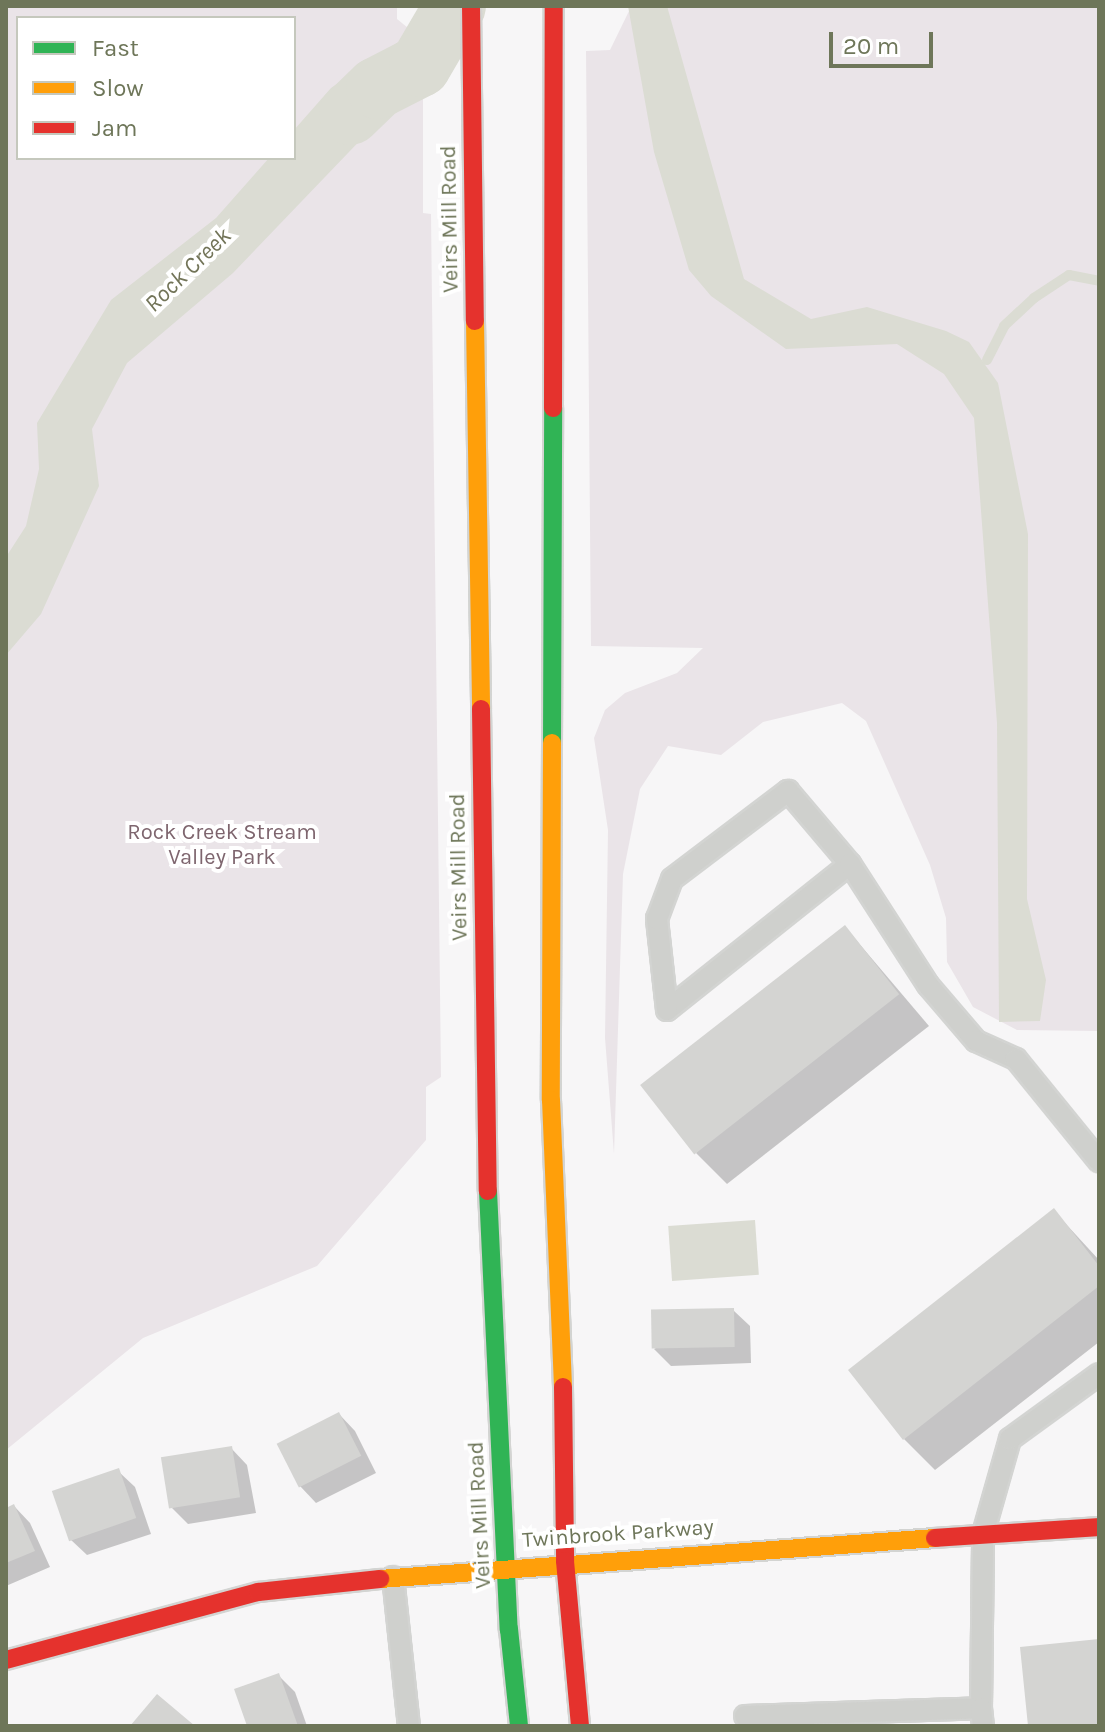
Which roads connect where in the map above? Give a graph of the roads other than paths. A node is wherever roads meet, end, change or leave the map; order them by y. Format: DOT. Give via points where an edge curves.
graph roads {
  1 [pos="471,6"];
  2 [pos="554,6"];
  3 [pos="850,864"];
  4 [pos="1099,1161"];
  5 [pos="1099,1374"];
  6 [pos="1099,1527"];
  7 [pos="983,1534"];
  8 [pos="565,1561"];
  9 [pos="507,1566"];
  10 [pos="393,1577"];
  11 [pos="6,1660"];
  12 [pos="825,1713"];
  13 [pos="745,1716"];
  14 [pos="982,1717"];
  15 [pos="409,1726"];
  16 [pos="519,1726"];
  17 [pos="580,1726"];
  18 [pos="843,1726"];
  1 -- 9 [label="main road, Veirs Mill Road" via="487,1165"];
  2 -- 8 [label="main road" via="551,1100 561,1268"];
  3 -- 3 [label="lane" via="838,874 667,1010 657,919 672,879 788,791"];
  3 -- 4 [label="lane" via="928,985 976,1041 1016,1059"];
  5 -- 7 [label="lane" via="1010,1439"];
  6 -- 7 [label="main road, Twinbrook Parkway"];
  7 -- 8 [label="main road, Twinbrook Parkway"];
  7 -- 14 [label="lane"];
  8 -- 9 [label="main road, Twinbrook Parkway"];
  8 -- 17 [label="main road"];
  9 -- 10 [label="main road, Twinbrook Parkway"];
  9 -- 16 [label="main road, Veirs Mill Road"];
  10 -- 11 [label="main road, Twinbrook Parkway" via="258,1592"];
  10 -- 15 [label="lane"];
  12 -- 13 [label="lane"];
  12 -- 14 [label="lane"];
  12 -- 18 [label="lane"];
}
